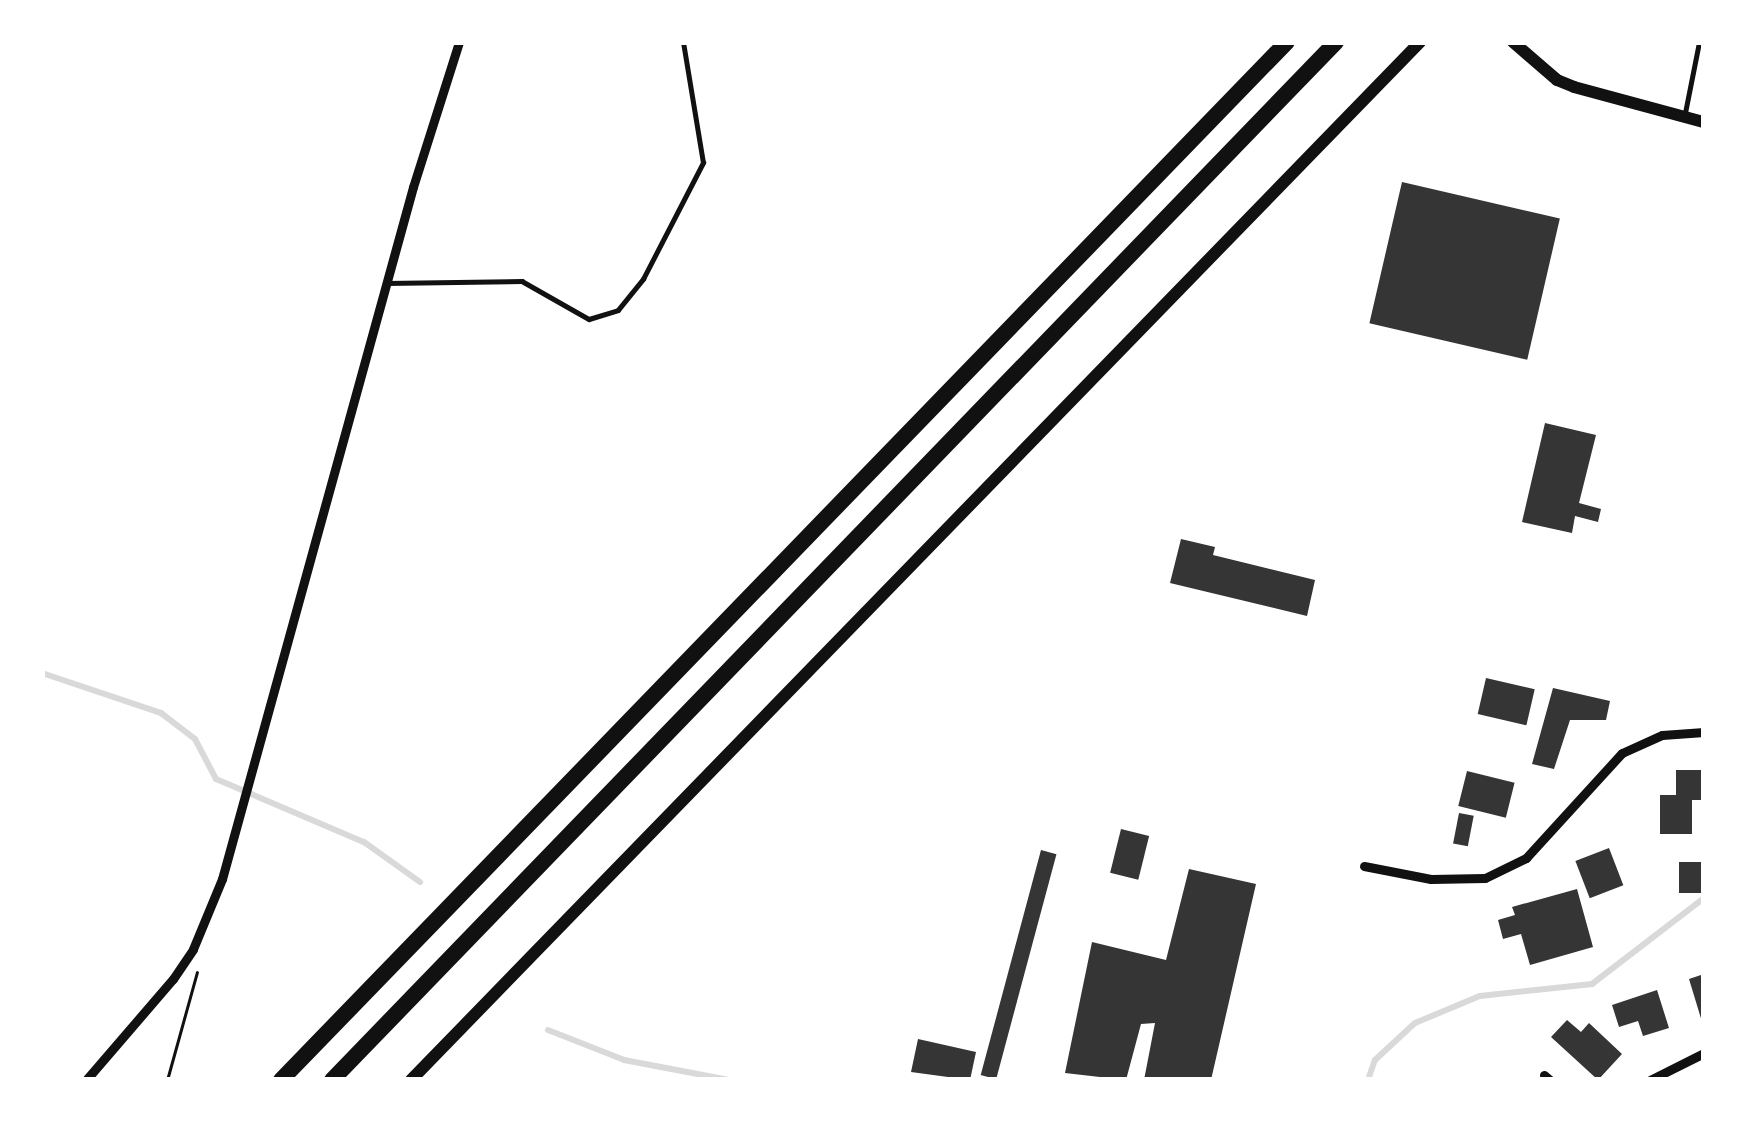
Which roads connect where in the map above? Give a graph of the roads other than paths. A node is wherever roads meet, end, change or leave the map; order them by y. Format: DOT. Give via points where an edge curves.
graph roads {
  1 [pos="460,42"];
  2 [pos="682,42"];
  3 [pos="1287,42"];
  4 [pos="1336,42"];
  5 [pos="1420,42"];
  6 [pos="1513,42"];
  7 [pos="1699,42"];
  8 [pos="1684,118"];
  9 [pos="1704,122"];
  10 [pos="386,283"];
  11 [pos="1704,732"];
  12 [pos="1364,866"];
  13 [pos="1704,1053"];
  14 [pos="86,1080"];
  15 [pos="281,1080"];
  16 [pos="332,1080"];
  17 [pos="410,1080"];
  18 [pos="1650,1080"];
  1 -- 10 [label="street"];
  2 -- 10 [label="lane" via="703,163 643,279 618,310 589,320 522,280"];
  3 -- 15 [label="highway"];
  4 -- 16 [label="highway"];
  5 -- 17 [label="street"];
  6 -- 8 [label="street" via="1557,80"];
  7 -- 8 [label="lane"];
  8 -- 9 [label="street"];
  10 -- 14 [label="street" via="222,879 173,979"];
  11 -- 12 [label="street" via="1662,735 1622,753 1545,840 1505,870 1462,881"];
  13 -- 18 [label="street"];
}
